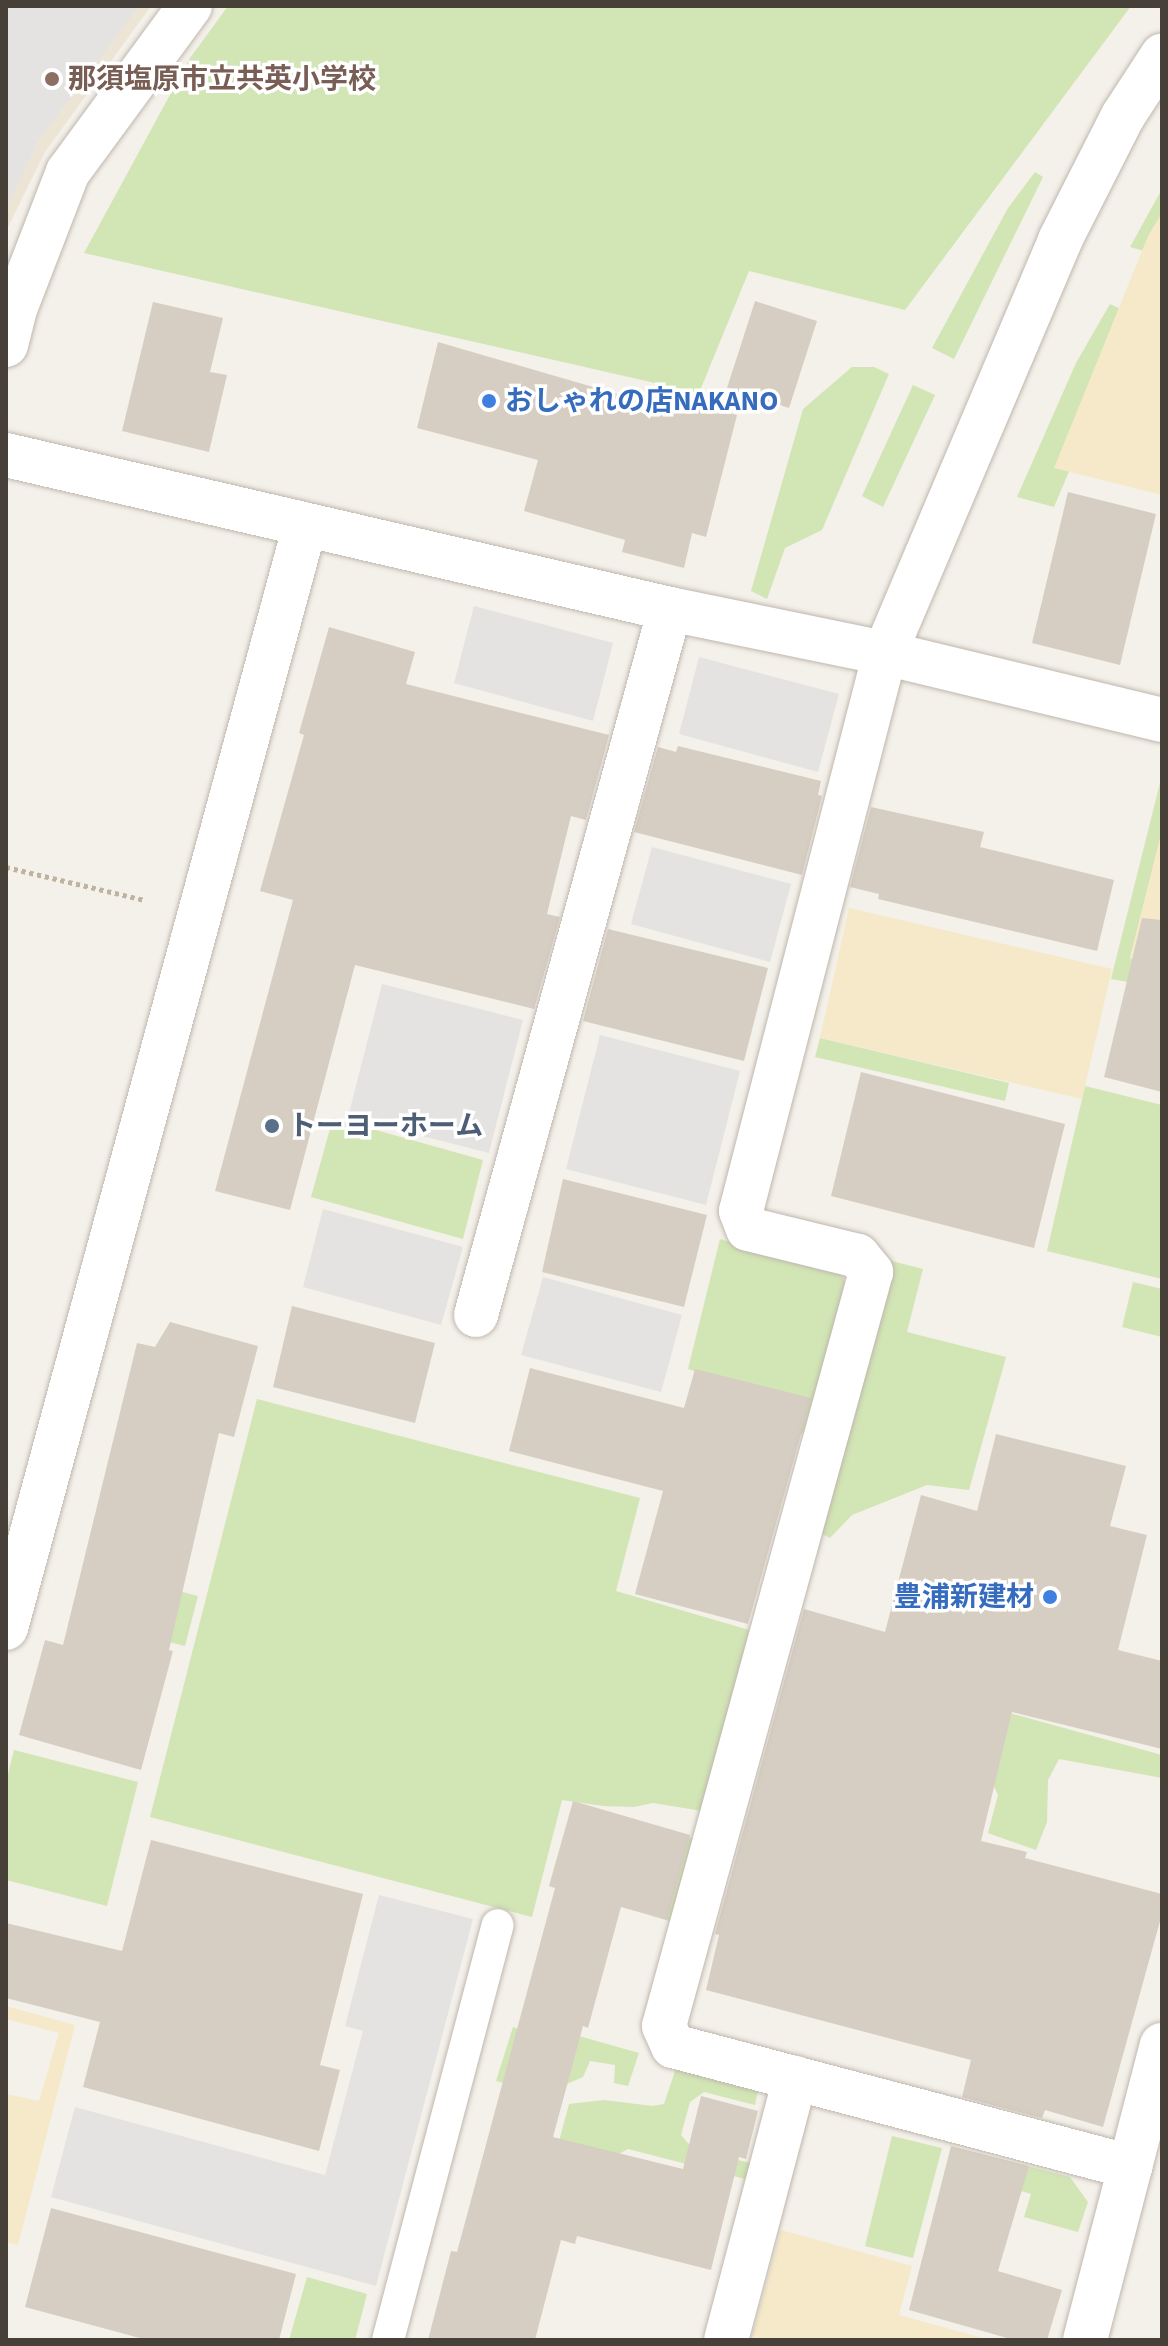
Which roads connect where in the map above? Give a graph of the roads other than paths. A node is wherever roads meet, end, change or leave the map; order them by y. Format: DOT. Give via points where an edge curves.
graph roads {
  1 [pos="190,6"];
  2 [pos="1162,56"];
  3 [pos="6,345"];
  4 [pos="6,455"];
  5 [pos="305,525"];
  6 [pos="670,609"];
  7 [pos="885,653"];
  8 [pos="1162,720"];
  9 [pos="476,1315"];
  10 [pos="6,1628"];
  11 [pos="498,1925"];
  12 [pos="1162,2045"];
  13 [pos="795,2078"];
  14 [pos="1130,2167"];
  15 [pos="388,2340"];
  16 [pos="726,2340"];
  17 [pos="1085,2340"];
  1 -- 3 [label="street" via="68,172"];
  2 -- 7 [label="street" via="1123,116 1060,240"];
  4 -- 5 [label="street"];
  5 -- 6 [label="street"];
  5 -- 10 [label="street"];
  6 -- 7 [label="street"];
  6 -- 9 [label="street"];
  7 -- 8 [label="street"];
  7 -- 13 [label="street" via="741,1211 748,1229 858,1256 871,1272 664,2026 673,2046"];
  11 -- 15 [label="lane"];
  12 -- 14 [label="street"];
  13 -- 14 [label="street"];
  13 -- 16 [label="street"];
  14 -- 17 [label="street"];
}
